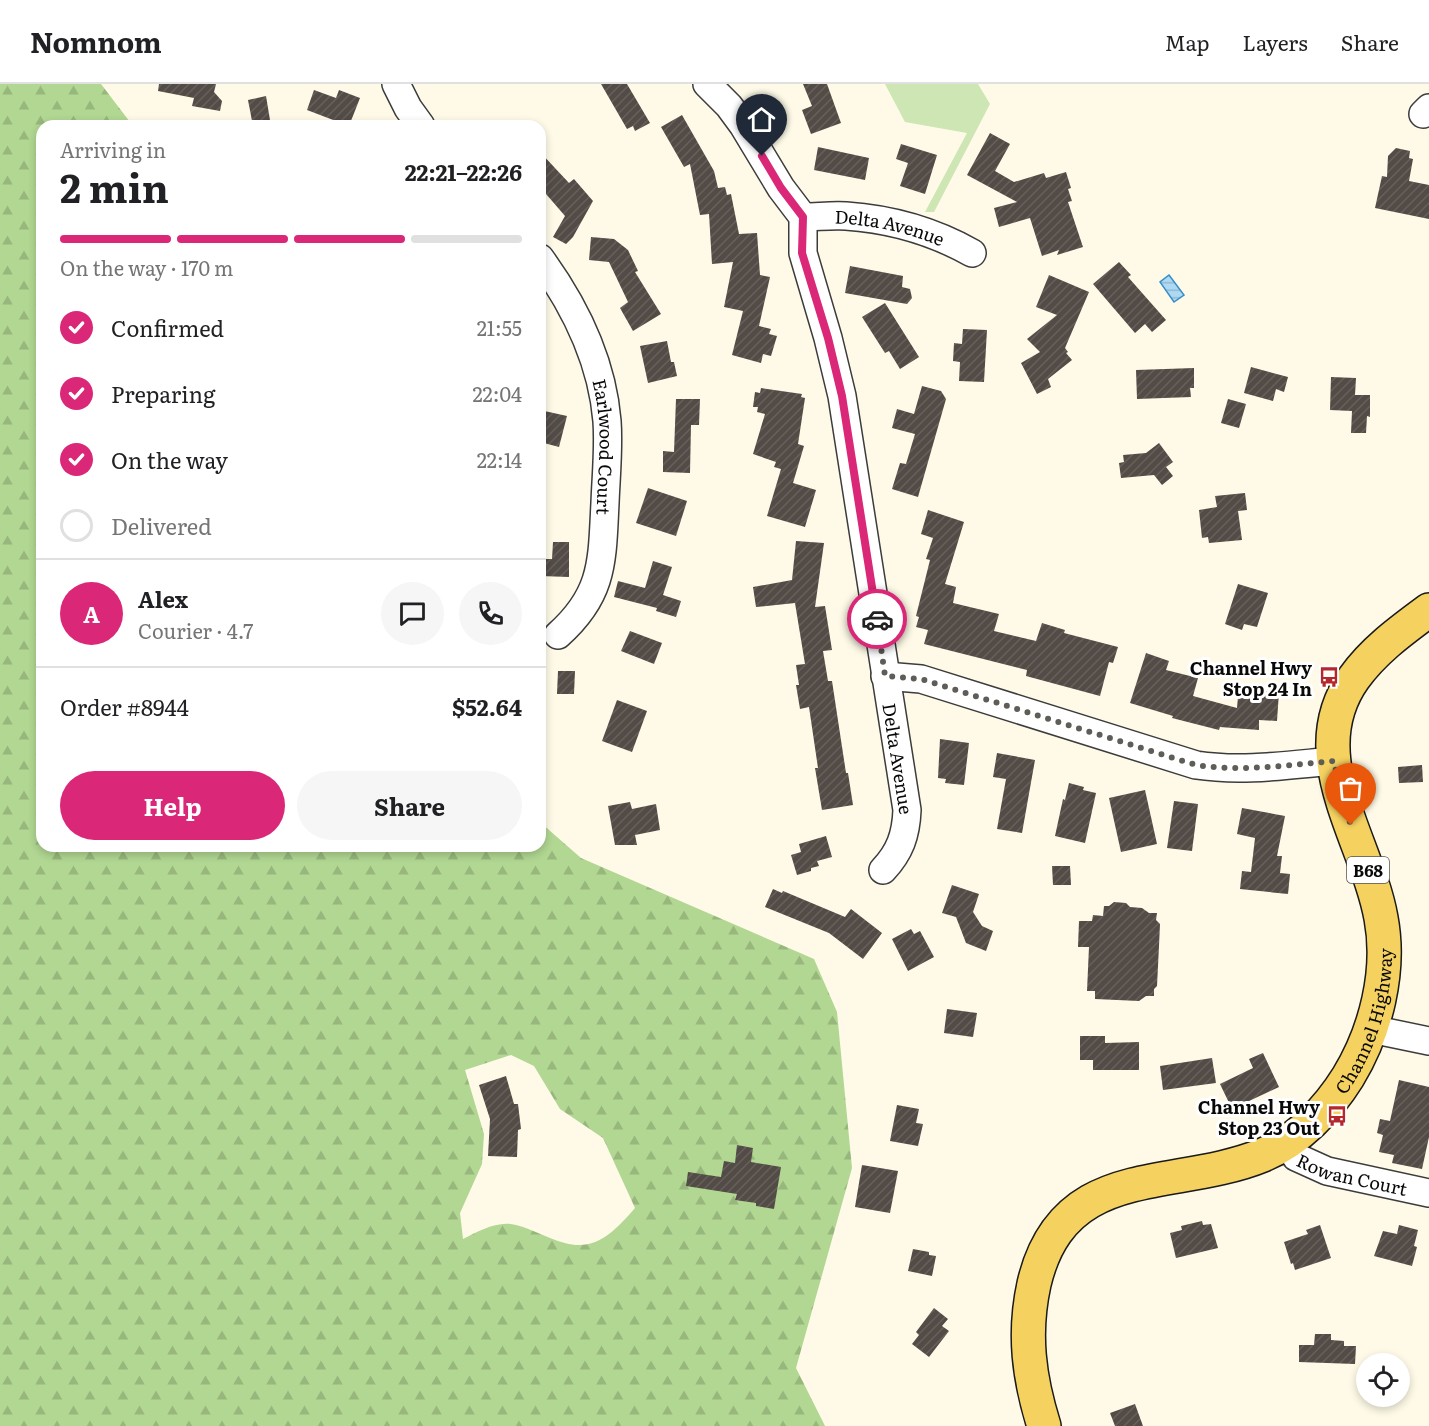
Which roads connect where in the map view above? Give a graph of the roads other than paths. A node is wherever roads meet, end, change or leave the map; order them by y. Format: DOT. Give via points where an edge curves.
graph roads {
  1 [pos="396,84"];
  2 [pos="707,84"];
  3 [pos="417,120"];
  4 [pos="803,217"];
  5 [pos="972,253"];
  6 [pos="546,267"];
  7 [pos="1429,610"];
  8 [pos="558,635"];
  9 [pos="885,676"];
  10 [pos="1334,761"];
  11 [pos="883,870"];
  12 [pos="1371,1029"];
  13 [pos="1429,1041"];
  14 [pos="1288,1140"];
  15 [pos="1429,1192"];
  16 [pos="1044,1426"];
  1 -- 3 [label="street"];
  2 -- 4 [label="street" via="743,125"];
  4 -- 5 [label="street, Delta Avenue" via="845,216 913,227 946,238"];
  4 -- 9 [label="street, Delta Avenue" via="802,253 842,396"];
  6 -- 8 [label="street, Earlwood Court" via="584,330 600,384 608,434 600,570 581,612"];
  7 -- 10 [label="main road, Channel Highway / B68" via="1378,651 1353,679 1335,725"];
  9 -- 10 [label="street" via="921,679 1196,765 1255,768"];
  9 -- 11 [label="street, Delta Avenue" via="907,810 900,847"];
  10 -- 12 [label="main road, Channel Highway / B68" via="1341,798 1381,917 1383,973"];
  12 -- 13 [label="street"];
  12 -- 14 [label="main road, Channel Highway / B68" via="1337,1093 1311,1123"];
  14 -- 15 [label="street, Rowan Court" via="1296,1157 1318,1168"];
  14 -- 16 [label="main road, Channel Highway / B68" via="1246,1161 1112,1191 1087,1203 1062,1224 1040,1264 1029,1312 1028,1356"];
}
